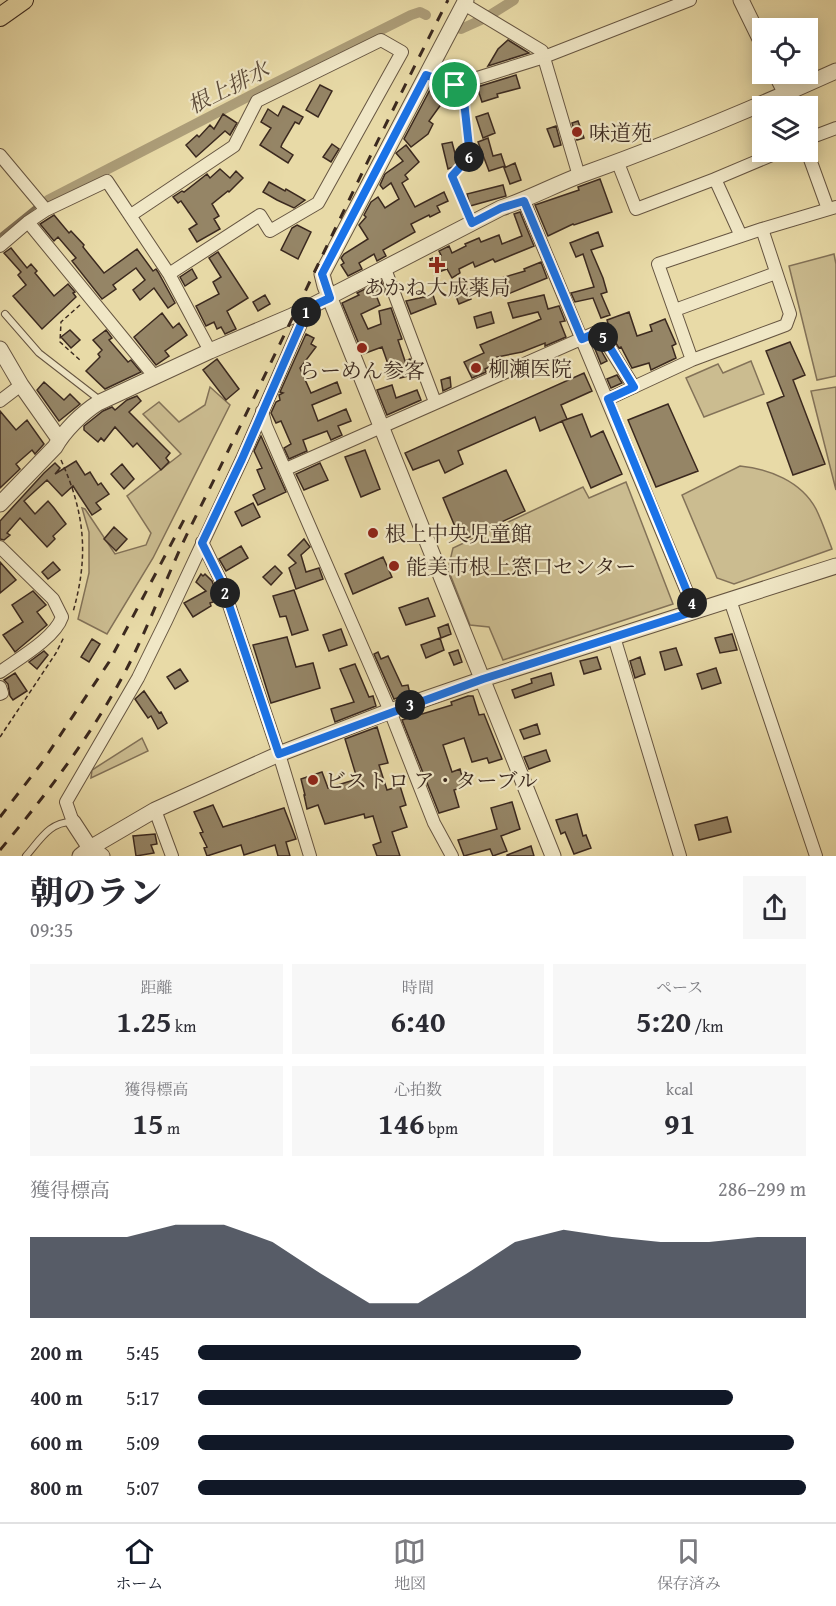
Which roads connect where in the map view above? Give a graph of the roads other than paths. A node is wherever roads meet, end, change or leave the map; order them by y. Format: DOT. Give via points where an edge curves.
graph roads {
  1 [pos="24,0"];
  2 [pos="690,0"];
  3 [pos="741,0"];
  4 [pos="465,2"];
  5 [pos="0,17"];
  6 [pos="752,23"];
  7 [pos="544,57"];
  8 [pos="836,71"];
  9 [pos="426,75"];
  10 [pos="795,96"];
  11 [pos="752,113"];
  12 [pos="836,129"];
  13 [pos="818,136"];
  14 [pos="0,155"];
  15 [pos="756,162"];
  16 [pos="811,162"];
  17 [pos="618,163"];
  18 [pos="579,176"];
  19 [pos="716,179"];
  20 [pos="524,201"];
  21 [pos="832,208"];
  22 [pos="46,210"];
  23 [pos="131,215"];
  24 [pos="28,222"];
  25 [pos="762,229"];
  26 [pos="741,236"];
  27 [pos="0,246"];
  28 [pos="385,269"];
  29 [pos="776,273"];
  30 [pos="169,274"];
  31 [pos="330,298"];
  32 [pos="308,308"];
  33 [pos="675,310"];
  34 [pos="5,314"];
  35 [pos="582,339"];
  36 [pos="0,349"];
  37 [pos="210,351"];
  38 [pos="692,360"];
  39 [pos="155,377"];
  40 [pos="21,385"];
  41 [pos="634,387"];
  42 [pos="608,399"];
  43 [pos="0,401"];
  44 [pos="101,401"];
  45 [pos="435,402"];
  46 [pos="262,411"];
  47 [pos="381,428"];
  48 [pos="57,443"];
  49 [pos="286,469"];
  50 [pos="0,504"];
  51 [pos="202,543"];
  52 [pos="0,547"];
  53 [pos="836,566"];
  54 [pos="730,600"];
  55 [pos="695,611"];
  56 [pos="614,637"];
  57 [pos="0,672"];
  58 [pos="483,679"];
  59 [pos="0,687"];
  60 [pos="0,694"];
  61 [pos="390,711"];
  62 [pos="279,754"];
  63 [pos="155,810"];
  64 [pos="73,822"];
  65 [pos="91,853"];
  66 [pos="26,856"];
  67 [pos="172,856"];
  68 [pos="310,856"];
  69 [pos="452,856"];
  70 [pos="553,856"];
  71 [pos="680,856"];
  72 [pos="816,856"];
  1 -- 5 [label="main road"];
  2 -- 7 [label="street"];
  3 -- 6 [label="street"];
  4 -- 7 [label="street" via="542,51"];
  4 -- 9 [label="street"];
  7 -- 9 [label="street" via="455,85"];
  7 -- 18 [label="street"];
  8 -- 10 [label="street"];
  9 -- 31 [label="street" via="322,274"];
  11 -- 17 [label="street"];
  12 -- 13 [label="street"];
  14 -- 22 [label="street"];
  15 -- 19 [label="street"];
  16 -- 21 [label="street"];
  17 -- 18 [label="street"];
  17 -- 19 [label="street" via="636,209"];
  18 -- 20 [label="street"];
  19 -- 26 [label="street"];
  20 -- 28 [label="street" via="501,208"];
  20 -- 35 [label="street"];
  21 -- 25 [label="street"];
  22 -- 23 [label="street" via="107,181"];
  22 -- 24 [label="street"];
  23 -- 30 [label="street"];
  23 -- 30 [label="street" via="234,146 257,101 381,40 402,52 318,203 270,231 260,215"];
  24 -- 27 [label="street"];
  24 -- 39 [label="street"];
  25 -- 26 [label="street"];
  25 -- 29 [label="street"];
  26 -- 33 [label="street" via="658,264"];
  28 -- 31 [label="street"];
  28 -- 45 [label="street"];
  29 -- 33 [label="street"];
  29 -- 38 [label="street" via="790,314 786,325"];
  30 -- 37 [label="street"];
  31 -- 32 [label="street"];
  31 -- 47 [label="street"];
  32 -- 37 [label="street"];
  32 -- 46 [label="street"];
  33 -- 38 [label="street"];
  34 -- 44 [label="lane" via="39,353"];
  35 -- 41 [label="street" via="600,331"];
  35 -- 42 [label="street"];
  35 -- 45 [label="street"];
  36 -- 40 [label="street"];
  37 -- 39 [label="street"];
  38 -- 41 [label="street"];
  39 -- 44 [label="street"];
  40 -- 43 [label="street"];
  40 -- 48 [label="street"];
  41 -- 42 [label="street"];
  42 -- 55 [label="street"];
  44 -- 48 [label="street"];
  45 -- 47 [label="street"];
  46 -- 49 [label="street"];
  46 -- 51 [label="street"];
  47 -- 49 [label="street"];
  47 -- 58 [label="street"];
  48 -- 50 [label="street"];
  49 -- 61 [label="street"];
  51 -- 62 [label="street" via="221,581"];
  51 -- 64 [label="street" via="138,678 66,802"];
  52 -- 57 [label="street" via="54,599 62,617 40,643"];
  53 -- 54 [label="street"];
  54 -- 55 [label="street"];
  54 -- 72 [label="street"];
  55 -- 56 [label="street"];
  56 -- 58 [label="street"];
  56 -- 71 [label="street"];
  58 -- 61 [label="street"];
  58 -- 70 [label="street"];
  59 -- 60 [label="street"];
  61 -- 62 [label="street"];
  61 -- 69 [label="street" via="434,823"];
  62 -- 63 [label="street"];
  62 -- 68 [label="street"];
  63 -- 65 [label="street"];
  63 -- 67 [label="street"];
  64 -- 65 [label="street"];
  64 -- 66 [label="lane" via="52,826"];
}
